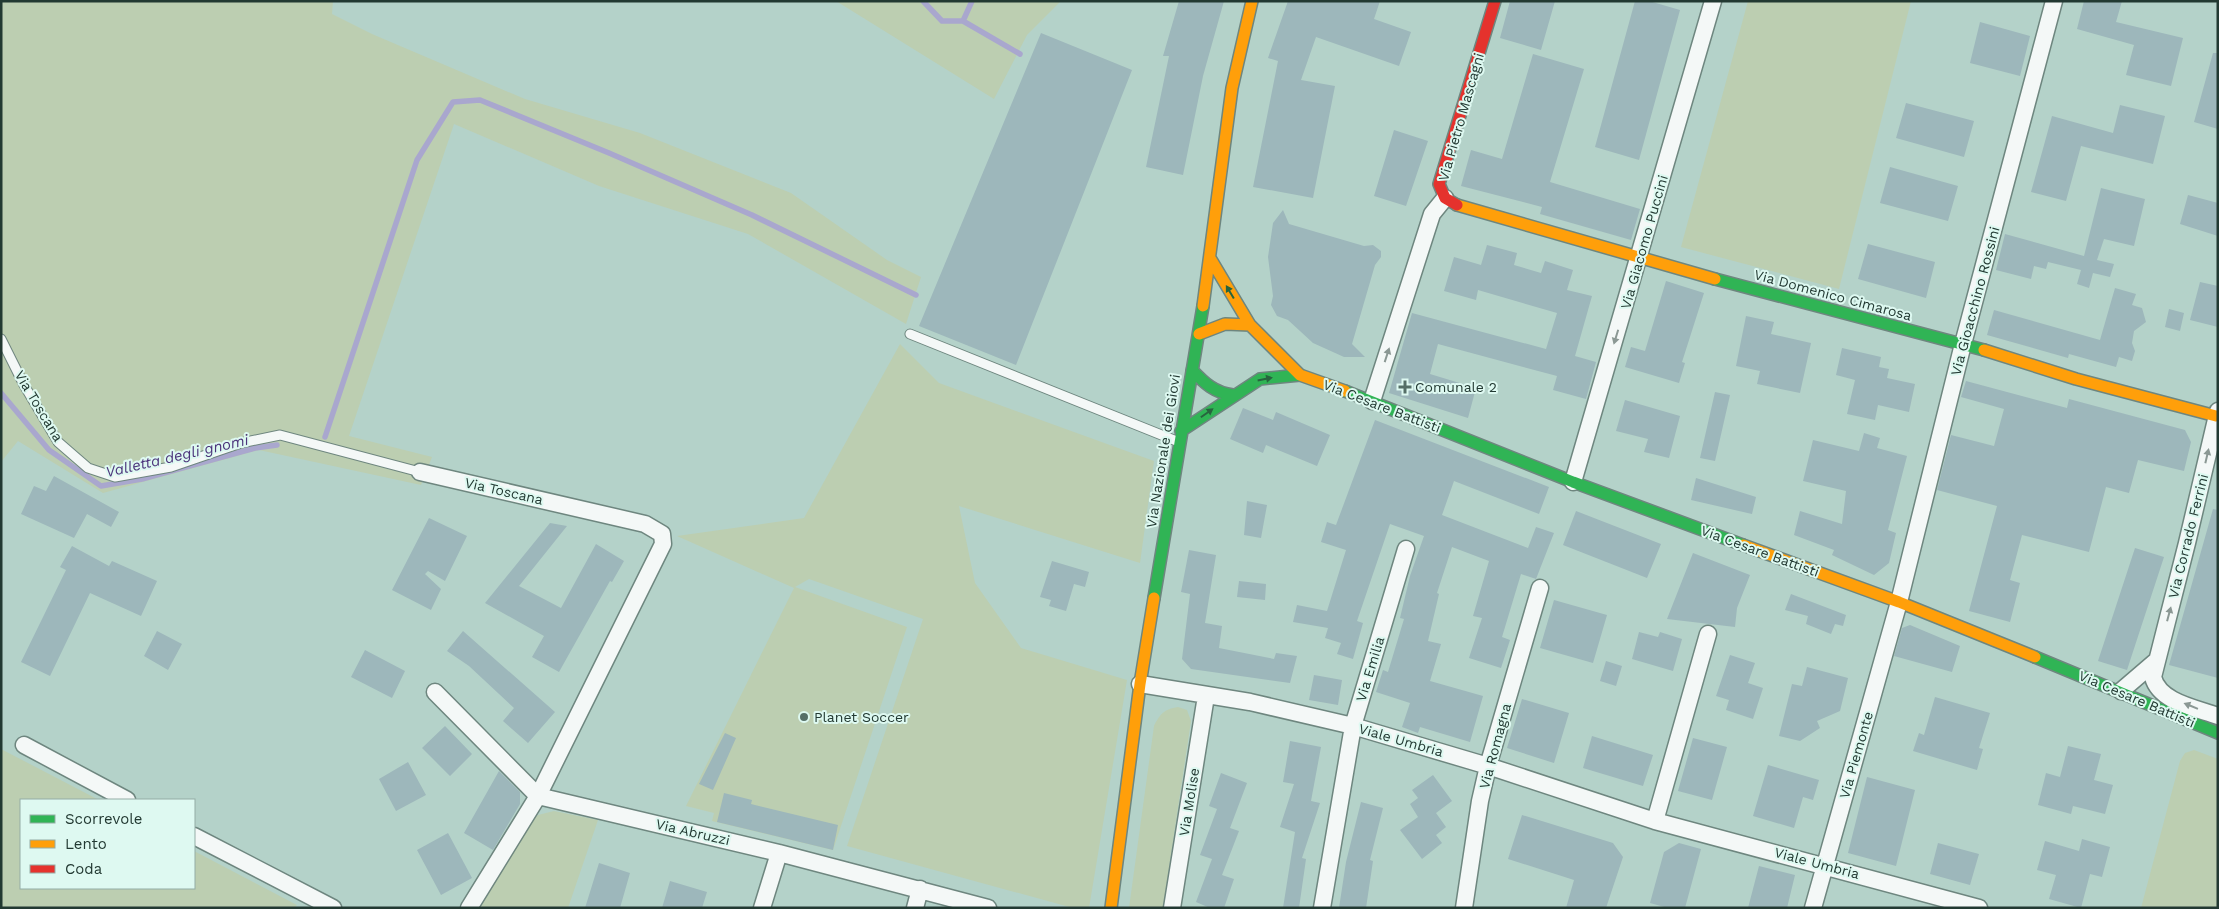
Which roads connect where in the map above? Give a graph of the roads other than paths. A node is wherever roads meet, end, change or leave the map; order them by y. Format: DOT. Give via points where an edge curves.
graph roads {
  1 [pos="1252,1"];
  2 [pos="1495,1"];
  3 [pos="1713,1"];
  4 [pos="2054,1"];
  5 [pos="1445,198"];
  6 [pos="1640,257"];
  7 [pos="1210,258"];
  8 [pos="1250,325"];
  9 [pos="910,334"];
  10 [pos="1199,334"];
  11 [pos="1,339"];
  12 [pos="1963,344"];
  13 [pos="1192,370"];
  14 [pos="1300,375"];
  15 [pos="1233,395"];
  16 [pos="1372,401"];
  17 [pos="2217,414"];
  18 [pos="1180,437"];
  19 [pos="420,472"];
  20 [pos="1573,482"];
  21 [pos="1406,549"];
  22 [pos="1540,588"];
  23 [pos="1900,602"];
  24 [pos="1708,634"];
  25 [pos="2156,661"];
  26 [pos="1140,684"];
  27 [pos="2121,691"];
  28 [pos="435,692"];
  29 [pos="1206,696"];
  30 [pos="2165,696"];
  31 [pos="2218,716"];
  32 [pos="1353,726"];
  33 [pos="2218,734"];
  34 [pos="24,745"];
  35 [pos="1488,766"];
  36 [pos="538,796"];
  37 [pos="125,799"];
  38 [pos="1655,821"];
  39 [pos="195,837"];
  40 [pos="779,852"];
  41 [pos="1824,865"];
  42 [pos="920,890"];
  43 [pos="333,908"];
  44 [pos="468,908"];
  45 [pos="762,908"];
  46 [pos="915,908"];
  47 [pos="988,908"];
  48 [pos="1111,908"];
  49 [pos="1172,908"];
  50 [pos="1322,908"];
  51 [pos="1464,908"];
  52 [pos="1813,908"];
  53 [pos="1979,908"];
  1 -- 7 [label="street, Via Nazionale dei Giovi" via="1232,88"];
  2 -- 5 [label="street, Via Pietro Mascagni" via="1439,184"];
  3 -- 6 [label="street, Via Giacomo Puccini"];
  4 -- 12 [label="street, Via Gioacchino Rossini"];
  5 -- 6 [label="street, Via Domenico Cimarosa" via="1452,203"];
  16 -- 5 [label="street, Via Pietro Mascagni, one-way" via="1432,214"];
  6 -- 12 [label="street, Via Domenico Cimarosa" via="1777,297"];
  6 -- 20 [label="street, Via Giacomo Puccini, one-way"];
  8 -- 7 [label="street, Via Cesare Battisti, one-way"];
  7 -- 10 [label="street, Via Nazionale dei Giovi"];
  8 -- 10 [label="street" via="1225,324"];
  8 -- 14 [label="street, Via Cesare Battisti"];
  9 -- 18 [label="lane"];
  10 -- 13 [label="street, Via Nazionale dei Giovi"];
  11 -- 19 [label="lane, Via Toscana" via="24,386 58,442 88,468 115,477 172,467 241,442 280,435"];
  12 -- 17 [label="street, Via Domenico Cimarosa" via="2076,379"];
  12 -- 23 [label="street, Via Gioacchino Rossini"];
  13 -- 15 [label="street" via="1212,389"];
  13 -- 18 [label="street, Via Nazionale dei Giovi"];
  15 -- 14 [label="street, Via Cesare Battisti, one-way" via="1260,379"];
  14 -- 16 [label="street, Via Cesare Battisti"];
  18 -- 15 [label="street, Via Cesare Battisti, one-way"];
  16 -- 20 [label="street, Via Cesare Battisti"];
  25 -- 17 [label="street, Via Corrado Ferrini, one-way"];
  18 -- 26 [label="street, Via Nazionale dei Giovi"];
  19 -- 36 [label="street, Via Toscana" via="645,524 662,534 663,544"];
  20 -- 23 [label="street, Via Cesare Battisti"];
  21 -- 32 [label="street, Via Emilia"];
  22 -- 35 [label="street, Via Romagna"];
  23 -- 27 [label="street, Via Cesare Battisti"];
  23 -- 41 [label="street, Via Piemonte"];
  24 -- 38 [label="street"];
  25 -- 27 [label="street"];
  25 -- 30 [label="street, Via Corrado Ferrini" via="2152,677 2155,687"];
  26 -- 29 [label="street, Viale Umbria"];
  26 -- 48 [label="street, Via Nazionale dei Giovi"];
  27 -- 33 [label="street, Via Cesare Battisti"];
  28 -- 36 [label="street"];
  29 -- 32 [label="street, Viale Umbria" via="1250,702"];
  29 -- 49 [label="street, Via Molise"];
  31 -- 30 [label="street, Via Cesare Battisti, one-way"];
  32 -- 35 [label="street, Viale Umbria"];
  32 -- 50 [label="street, Via Emilia"];
  34 -- 37 [label="street"];
  35 -- 38 [label="street, Viale Umbria"];
  35 -- 51 [label="street, Via Romagna"];
  36 -- 40 [label="street, Via Abruzzi"];
  36 -- 44 [label="street, Via Toscana"];
  38 -- 41 [label="street, Viale Umbria"];
  39 -- 43 [label="street"];
  40 -- 42 [label="street, Via Abruzzi"];
  40 -- 45 [label="street"];
  41 -- 52 [label="street, Via Piemonte"];
  41 -- 53 [label="street, Viale Umbria"];
  42 -- 46 [label="street"];
  42 -- 47 [label="street, Via Abruzzi"];
}
